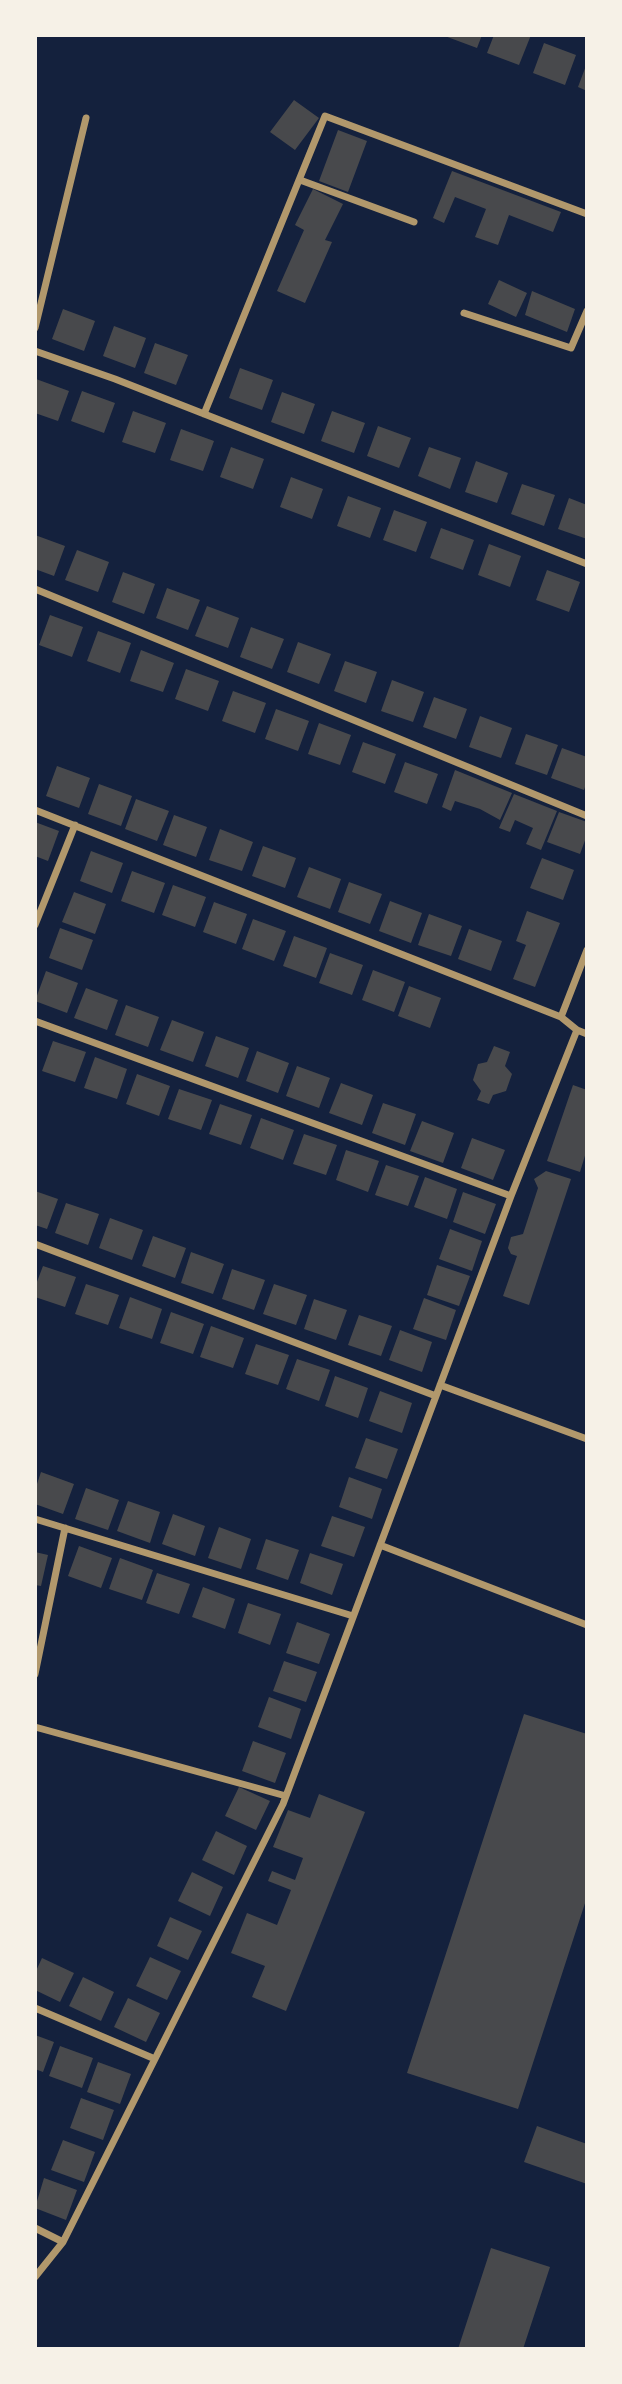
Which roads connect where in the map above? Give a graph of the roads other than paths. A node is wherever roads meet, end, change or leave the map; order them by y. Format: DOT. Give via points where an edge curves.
graph roads {
  1 [pos="86,118"];
  2 [pos="300,180"];
  3 [pos="587,214"];
  4 [pos="414,222"];
  5 [pos="587,311"];
  6 [pos="464,313"];
  7 [pos="35,328"];
  8 [pos="35,351"];
  9 [pos="204,414"];
  10 [pos="587,564"];
  11 [pos="35,589"];
  12 [pos="35,810"];
  13 [pos="587,816"];
  14 [pos="75,825"];
  15 [pos="35,925"];
  16 [pos="587,950"];
  17 [pos="561,1017"];
  18 [pos="35,1021"];
  19 [pos="577,1030"];
  20 [pos="587,1034"];
  21 [pos="511,1196"];
  22 [pos="35,1244"];
  23 [pos="440,1385"];
  24 [pos="436,1396"];
  25 [pos="587,1439"];
  26 [pos="35,1519"];
  27 [pos="65,1528"];
  28 [pos="380,1545"];
  29 [pos="354,1616"];
  30 [pos="587,1625"];
  31 [pos="35,1674"];
  32 [pos="35,1727"];
  33 [pos="286,1796"];
  34 [pos="35,2008"];
  35 [pos="155,2059"];
  36 [pos="35,2228"];
  37 [pos="62,2242"];
  38 [pos="35,2277"];
  1 -- 7 [label="street"];
  2 -- 3 [label="street" via="325,116"];
  2 -- 4 [label="street"];
  2 -- 9 [label="street"];
  5 -- 6 [label="street" via="570,348"];
  8 -- 9 [label="street"];
  9 -- 10 [label="street"];
  11 -- 13 [label="street"];
  12 -- 14 [label="street"];
  14 -- 15 [label="street"];
  14 -- 17 [label="street"];
  16 -- 17 [label="street"];
  17 -- 19 [label="street"];
  18 -- 21 [label="street"];
  19 -- 20 [label="street"];
  19 -- 21 [label="street"];
  21 -- 23 [label="street"];
  22 -- 24 [label="street"];
  23 -- 24 [label="street"];
  23 -- 25 [label="street"];
  24 -- 28 [label="street"];
  26 -- 27 [label="street"];
  27 -- 29 [label="street"];
  27 -- 31 [label="street"];
  28 -- 29 [label="street"];
  28 -- 30 [label="street"];
  29 -- 33 [label="street"];
  32 -- 33 [label="street"];
  33 -- 35 [label="street"];
  34 -- 35 [label="street"];
  35 -- 37 [label="street"];
  36 -- 37 [label="street"];
  37 -- 38 [label="street"];
}
